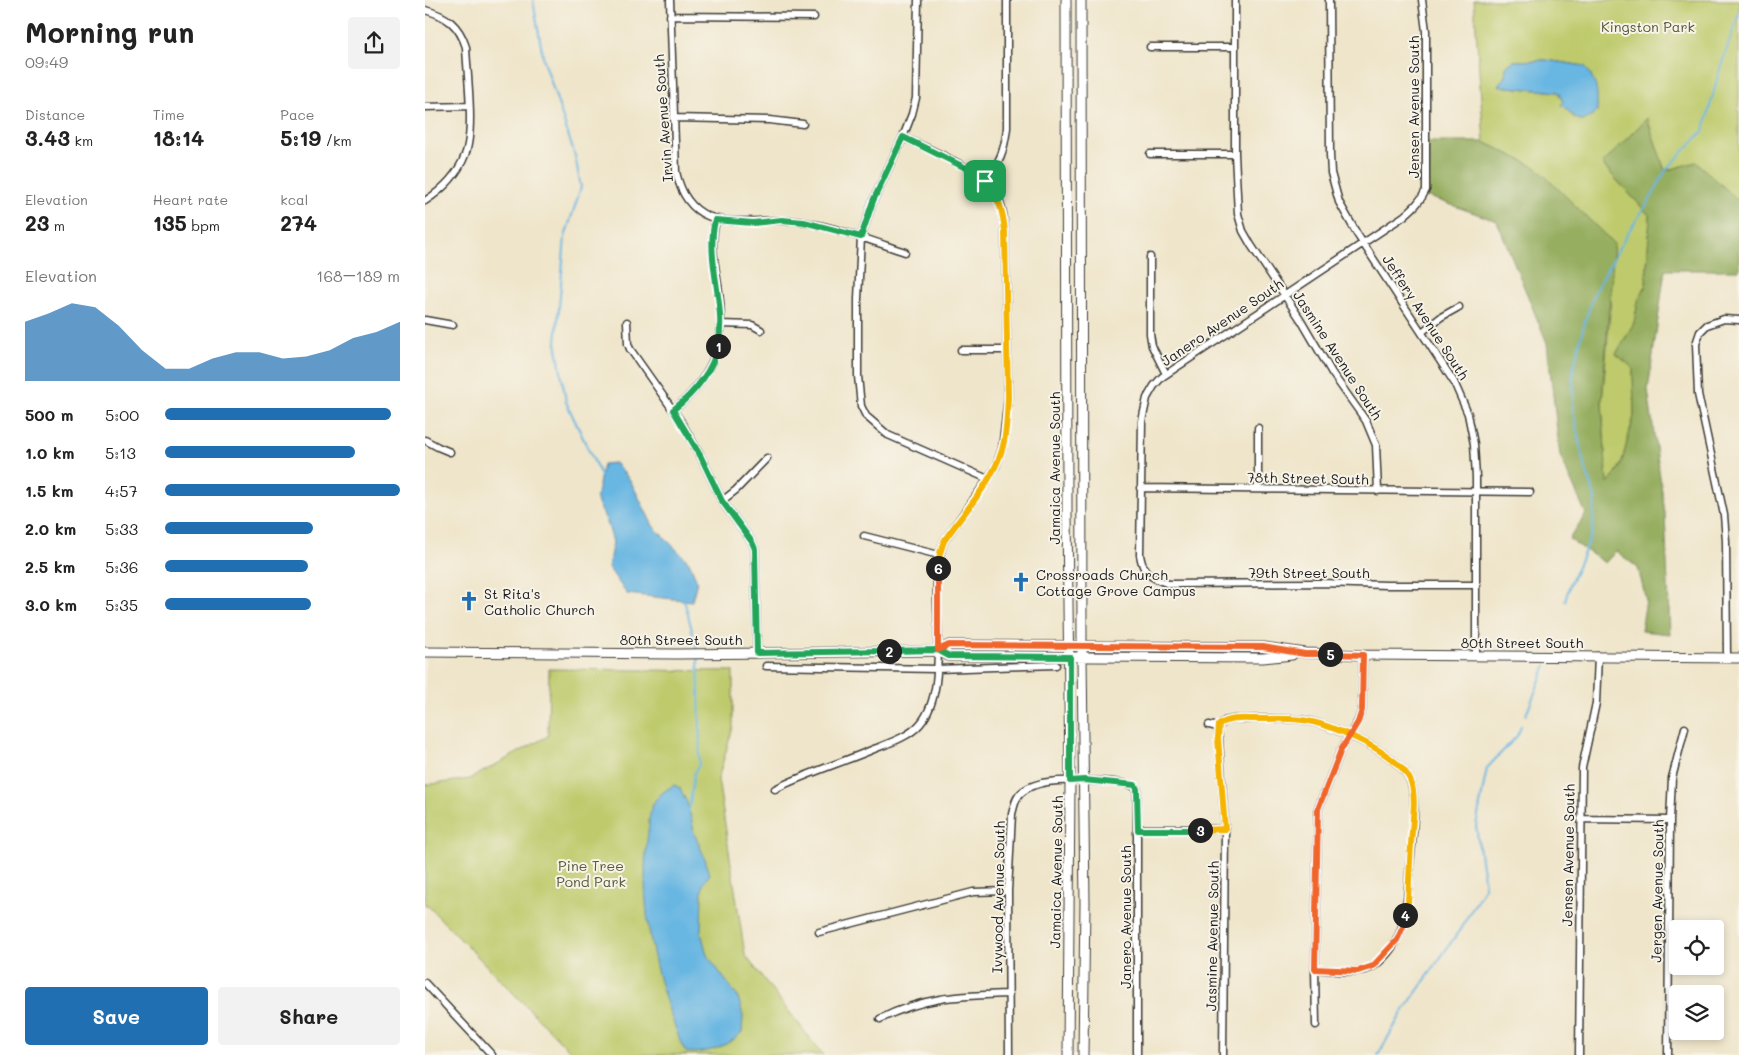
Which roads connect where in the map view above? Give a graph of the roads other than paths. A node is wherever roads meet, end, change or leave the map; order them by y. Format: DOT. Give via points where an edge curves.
graph roads {
  1 [pos="670,0"];
  2 [pos="918,0"];
  3 [pos="1007,0"];
  4 [pos="1066,0"];
  5 [pos="1081,0"];
  6 [pos="1235,0"];
  7 [pos="1329,0"];
  8 [pos="1422,0"];
  9 [pos="425,10"];
  10 [pos="670,16"];
  11 [pos="814,17"];
  12 [pos="1150,47"];
  13 [pos="1235,47"];
  14 [pos="469,106"];
  15 [pos="425,107"];
  16 [pos="673,118"];
  17 [pos="803,124"];
  18 [pos="903,137"];
  19 [pos="1150,154"];
  20 [pos="1235,154"];
  21 [pos="985,181"];
  22 [pos="425,201"];
  23 [pos="715,220"];
  24 [pos="861,237"];
  25 [pos="1363,243"];
  26 [pos="905,252"];
  27 [pos="1150,258"];
  28 [pos="1284,295"];
  29 [pos="1459,307"];
  30 [pos="425,320"];
  31 [pos="1739,320"];
  32 [pos="627,322"];
  33 [pos="721,324"];
  34 [pos="453,325"];
  35 [pos="761,330"];
  36 [pos="1422,332"];
  37 [pos="961,350"];
  38 [pos="1007,350"];
  39 [pos="1166,374"];
  40 [pos="673,410"];
  41 [pos="1258,428"];
  42 [pos="425,440"];
  43 [pos="450,452"];
  44 [pos="767,458"];
  45 [pos="988,479"];
  46 [pos="1140,488"];
  47 [pos="1258,489"];
  48 [pos="1378,491"];
  49 [pos="1477,492"];
  50 [pos="1530,492"];
  51 [pos="722,501"];
  52 [pos="864,536"];
  53 [pos="939,555"];
  54 [pos="1145,571"];
  55 [pos="1477,585"];
  56 [pos="1070,645"];
  57 [pos="1082,645"];
  58 [pos="938,650"];
  59 [pos="425,652"];
  60 [pos="757,653"];
  61 [pos="1305,654"];
  62 [pos="1363,655"];
  63 [pos="1476,656"];
  64 [pos="1598,656"];
  65 [pos="1070,657"];
  66 [pos="1082,657"];
  67 [pos="1727,657"];
  68 [pos="1739,658"];
  69 [pos="1055,665"];
  70 [pos="767,666"];
  71 [pos="937,669"];
  72 [pos="1209,725"];
  73 [pos="1218,727"];
  74 [pos="1685,728"];
  75 [pos="1350,736"];
  76 [pos="1084,780"];
  77 [pos="1070,781"];
  78 [pos="775,789"];
  79 [pos="1581,819"];
  80 [pos="1670,820"];
  81 [pos="1225,829"];
  82 [pos="1138,830"];
  83 [pos="1008,891"];
  84 [pos="819,932"];
  85 [pos="1315,969"];
  86 [pos="425,983"];
  87 [pos="1009,994"];
  88 [pos="880,1019"];
  89 [pos="1316,1025"];
  90 [pos="493,1055"];
  91 [pos="1009,1055"];
  92 [pos="1068,1055"];
  93 [pos="1083,1055"];
  94 [pos="1137,1055"];
  95 [pos="1223,1055"];
  96 [pos="1579,1055"];
  97 [pos="1668,1055"];
  1 -- 10 [label="street, Irvin Avenue South"];
  2 -- 18 [label="street" via="917,89"];
  3 -- 21 [label="street" via="1004,146 998,164"];
  4 -- 56 [label="main road, Jamaica Avenue South"];
  5 -- 57 [label="main road, Jamaica Avenue South"];
  6 -- 13 [label="street, Jasmine Avenue South"];
  7 -- 25 [label="street, Jeffery Avenue South" via="1331,173 1339,202"];
  8 -- 25 [label="street, Jensen Avenue South" via="1426,31 1426,190 1414,208"];
  9 -- 14 [label="street" via="449,20 462,36 466,47"];
  10 -- 11 [label="street"];
  10 -- 16 [label="street, Irvin Avenue South"];
  12 -- 13 [label="street"];
  13 -- 20 [label="street, Jasmine Avenue South"];
  14 -- 15 [label="street"];
  14 -- 22 [label="street" via="470,131 466,154 455,174"];
  16 -- 17 [label="street"];
  16 -- 23 [label="street, Irvin Avenue South" via="679,187 695,208"];
  18 -- 21 [label="street" via="972,171"];
  18 -- 24 [label="street" via="873,201"];
  19 -- 20 [label="street"];
  20 -- 28 [label="street, Jasmine Avenue South" via="1238,214 1243,232"];
  21 -- 38 [label="street" via="997,195 1004,215"];
  23 -- 24 [label="street" via="804,222"];
  23 -- 33 [label="street" via="712,249"];
  24 -- 26 [label="street"];
  24 -- 45 [label="street" via="858,376 861,406 866,416 888,435"];
  25 -- 28 [label="street, Janero Avenue South"];
  25 -- 36 [label="street, Jeffery Avenue South"];
  27 -- 39 [label="street" via="1151,334"];
  28 -- 39 [label="street, Janero Avenue South"];
  28 -- 48 [label="street, Jasmine Avenue South" via="1372,432 1376,445"];
  29 -- 36 [label="street"];
  30 -- 34 [label="street"];
  31 -- 67 [label="street" via="1716,321 1702,328 1696,344 1698,394 1724,514"];
  32 -- 40 [label="street" via="630,350"];
  33 -- 35 [label="street" via="752,325"];
  33 -- 40 [label="street" via="711,366 695,390"];
  36 -- 49 [label="street, Jeffery Avenue South" via="1454,382 1468,414 1474,444"];
  37 -- 38 [label="street"];
  38 -- 45 [label="street" via="1008,397 1004,439 996,466"];
  39 -- 46 [label="street, Janero Avenue South" via="1154,386 1143,411"];
  40 -- 51 [label="street"];
  41 -- 47 [label="street"];
  42 -- 43 [label="street"];
  44 -- 51 [label="street"];
  45 -- 53 [label="street" via="944,541"];
  46 -- 47 [label="street, 78th Street South"];
  46 -- 54 [label="street, Janero Avenue South" via="1140,555"];
  47 -- 48 [label="street, 78th Street South"];
  48 -- 49 [label="street, 78th Street South"];
  49 -- 50 [label="street, 78th Street South"];
  49 -- 55 [label="street, Jeffery Avenue South"];
  51 -- 60 [label="street" via="755,549"];
  52 -- 53 [label="street"];
  53 -- 58 [label="street"];
  54 -- 55 [label="street, 79th Street South" via="1169,584"];
  55 -- 63 [label="street, Jeffery Avenue South"];
  56 -- 57 [label="main road, 80th Street South"];
  56 -- 58 [label="main road, 80th Street South" via="949,645"];
  56 -- 65 [label="main road, Jamaica Avenue South"];
  57 -- 61 [label="main road, 80th Street South" via="1263,647"];
  57 -- 66 [label="main road, Jamaica Avenue South"];
  58 -- 60 [label="main road, 80th Street South"];
  58 -- 65 [label="main road, 80th Street South" via="949,656"];
  58 -- 71 [label="street"];
  59 -- 60 [label="main road, 80th Street South"];
  61 -- 62 [label="main road, 80th Street South"];
  61 -- 66 [label="main road, 80th Street South" via="1263,658"];
  62 -- 63 [label="main road, 80th Street South"];
  62 -- 75 [label="street" via="1362,710"];
  63 -- 64 [label="main road, 80th Street South"];
  64 -- 67 [label="main road, 80th Street South"];
  64 -- 79 [label="street, Jensen Avenue South" via="1596,703 1582,768"];
  65 -- 66 [label="main road, 80th Street South"];
  65 -- 77 [label="main road, Jamaica Avenue South"];
  66 -- 76 [label="main road, Jamaica Avenue South"];
  67 -- 68 [label="main road, 80th Street South"];
  69 -- 71 [label="street"];
  70 -- 71 [label="street"];
  71 -- 78 [label="street" via="934,695 927,712 911,731 894,741"];
  72 -- 73 [label="street"];
  73 -- 75 [label="street" via="1225,721 1235,720 1301,720 1323,724"];
  73 -- 81 [label="street, Jasmine Avenue South"];
  74 -- 80 [label="street, Jergen Avenue South" via="1672,778"];
  75 -- 85 [label="street" via="1341,750 1318,809"];
  75 -- 85 [label="street" via="1390,757 1407,774 1411,784 1408,903 1397,940 1373,966 1358,971"];
  76 -- 77 [label="street, Janero Avenue South"];
  76 -- 82 [label="street, Janero Avenue South" via="1135,785"];
  76 -- 93 [label="main road, Jamaica Avenue South"];
  77 -- 83 [label="street, Ivywood Avenue South" via="1043,783 1019,794 1012,814"];
  77 -- 92 [label="main road, Jamaica Avenue South"];
  79 -- 80 [label="street"];
  79 -- 96 [label="street, Jensen Avenue South"];
  80 -- 97 [label="street, Jergen Avenue South"];
  81 -- 82 [label="street"];
  81 -- 95 [label="street, Jasmine Avenue South"];
  82 -- 94 [label="street, Janero Avenue South"];
  83 -- 84 [label="street" via="973,892"];
  83 -- 87 [label="street, Ivywood Avenue South"];
  85 -- 89 [label="street"];
  86 -- 90 [label="street"];
  87 -- 88 [label="street" via="928,1000"];
  87 -- 91 [label="street, Ivywood Avenue South"];
}
